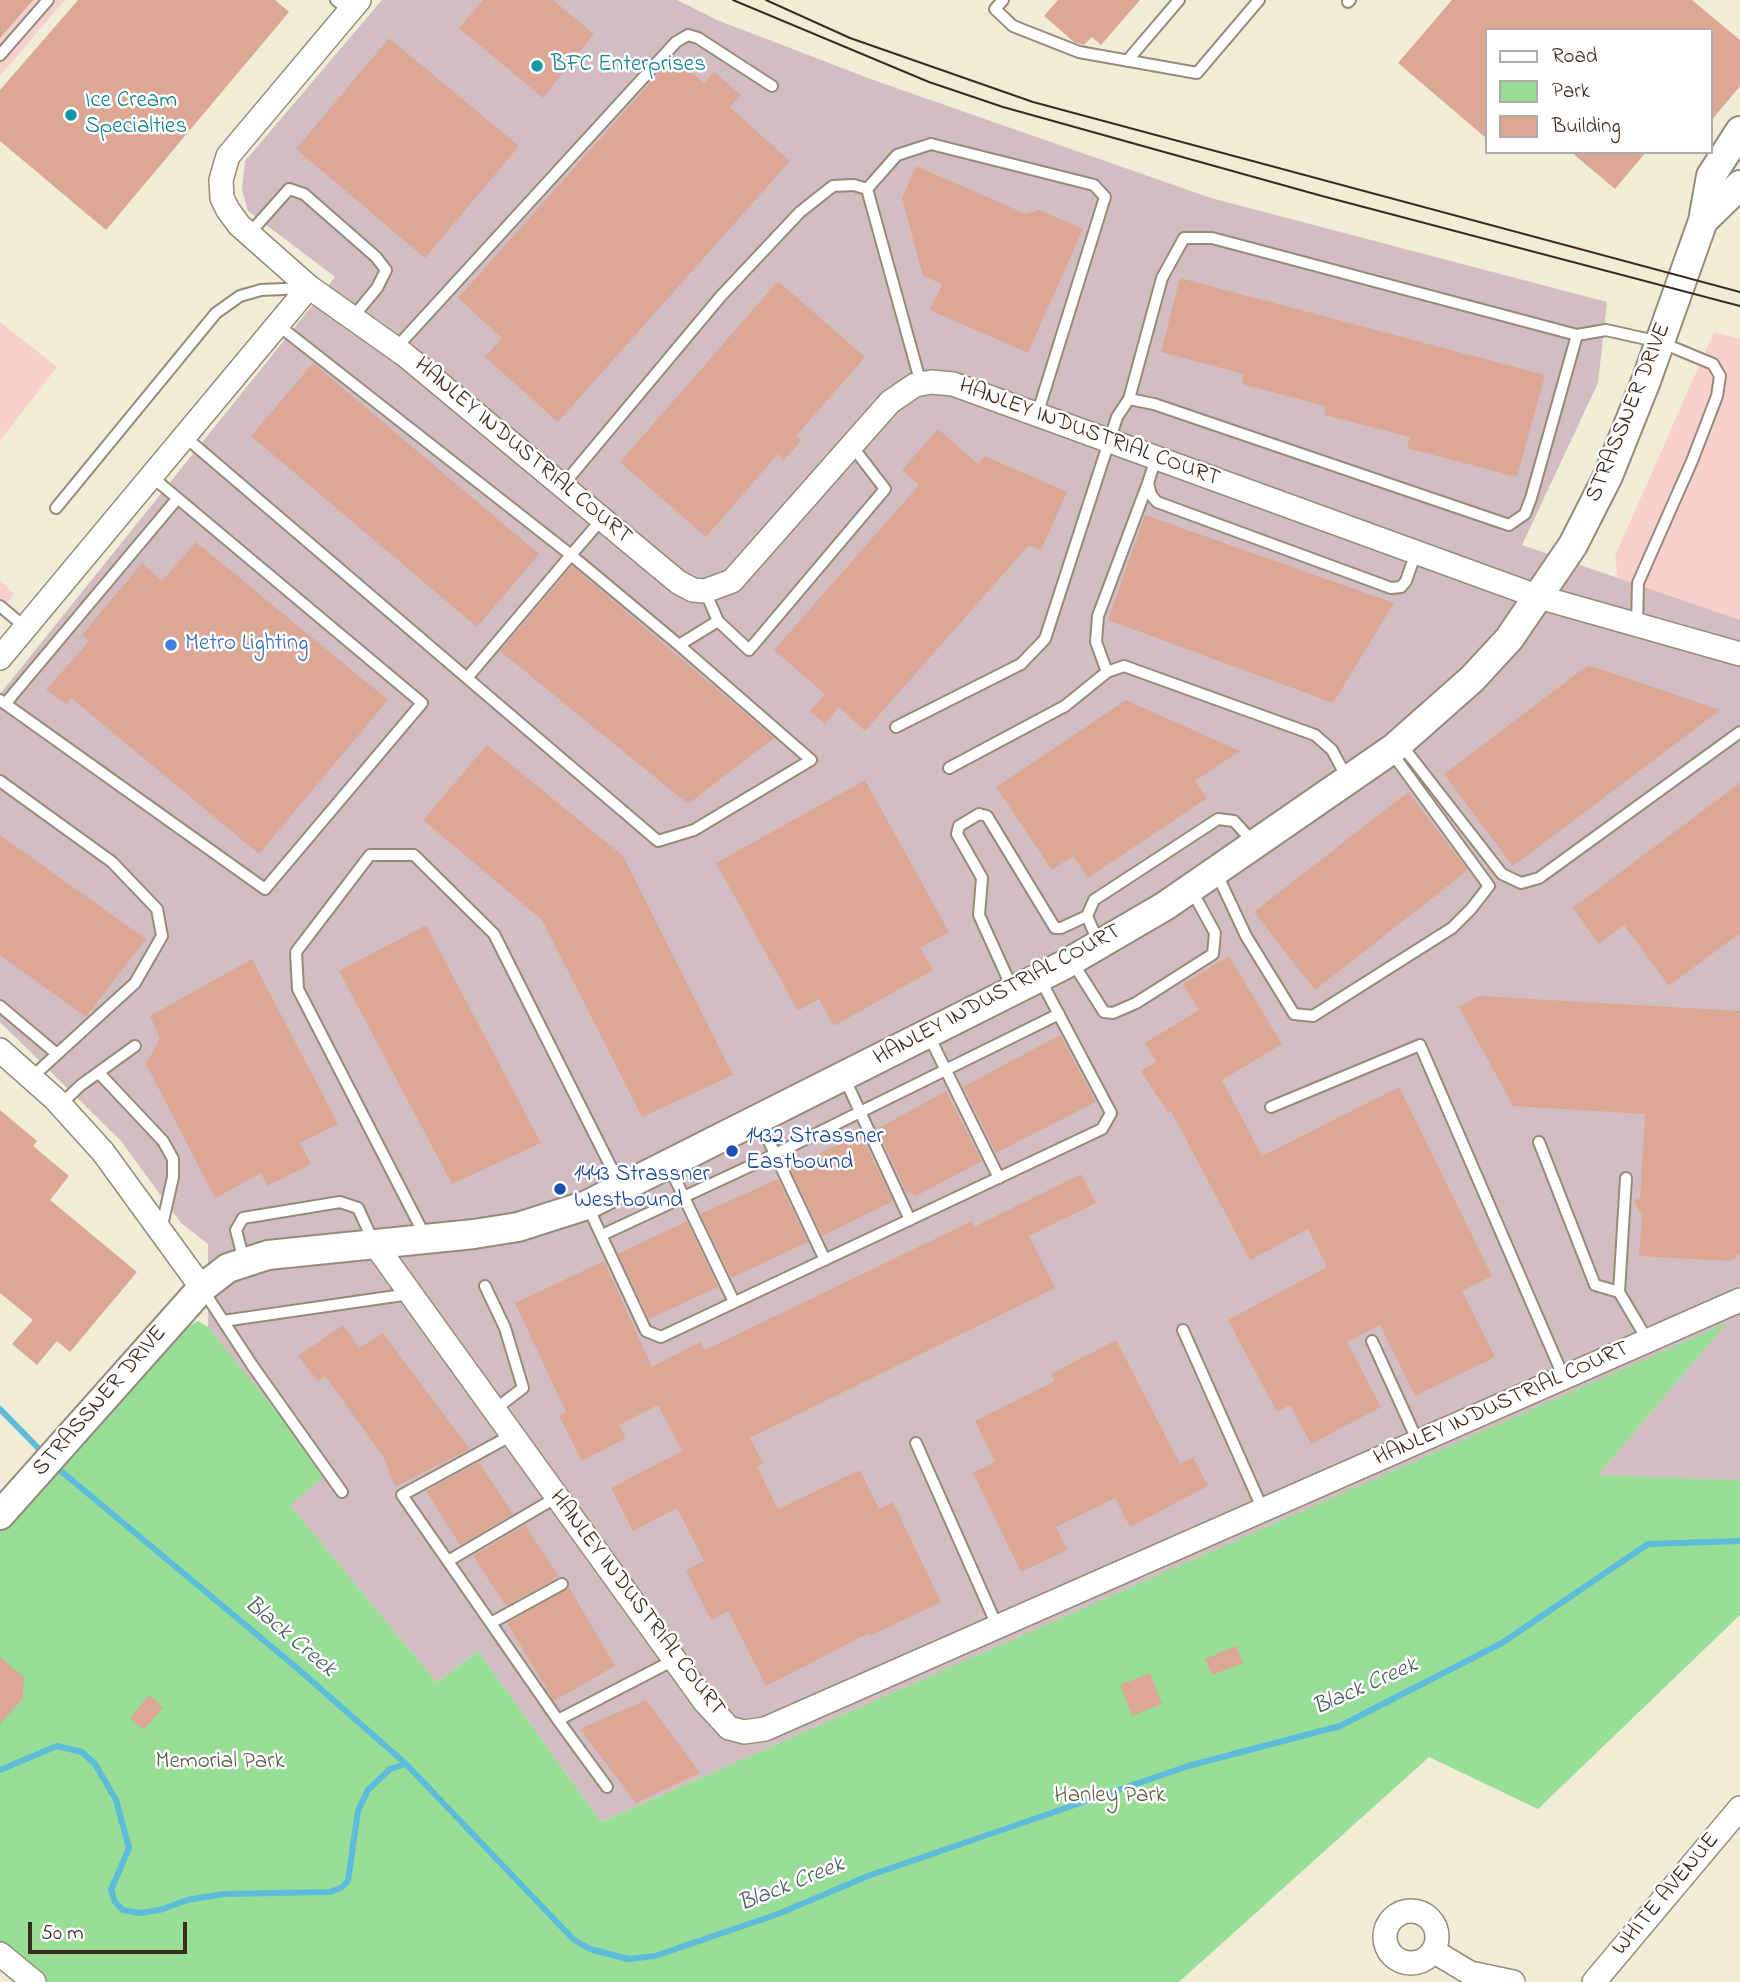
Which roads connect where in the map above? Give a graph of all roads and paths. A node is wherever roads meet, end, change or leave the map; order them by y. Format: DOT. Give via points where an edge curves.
graph roads {
  1 [pos="48,0"];
  2 [pos="1003,0"];
  3 [pos="1178,0"];
  4 [pos="1259,0"];
  5 [pos="348,4"];
  6 [pos="0,55"];
  7 [pos="1127,61"];
  8 [pos="772,86"];
  9 [pos="1740,131"];
  10 [pos="1740,185"];
  11 [pos="867,190"];
  12 [pos="1703,221"];
  13 [pos="249,234"];
  14 [pos="309,288"];
  15 [pos="353,317"];
  16 [pos="278,325"];
  17 [pos="1577,335"];
  18 [pos="1660,342"];
  19 [pos="396,348"];
  20 [pos="921,383"];
  21 [pos="1129,399"];
  22 [pos="1037,415"];
  23 [pos="184,436"];
  24 [pos="1112,442"];
  25 [pos="852,446"];
  26 [pos="1156,458"];
  27 [pos="151,477"];
  28 [pos="1148,483"];
  29 [pos="562,485"];
  30 [pos="177,499"];
  31 [pos="56,508"];
  32 [pos="602,519"];
  33 [pos="1416,552"];
  34 [pos="571,555"];
  35 [pos="705,592"];
  36 [pos="1539,597"];
  37 [pos="0,606"];
  38 [pos="718,621"];
  39 [pos="1637,625"];
  40 [pos="25,626"];
  41 [pos="679,645"];
  42 [pos="1740,654"];
  43 [pos="0,658"];
  44 [pos="1107,672"];
  45 [pos="467,678"];
  46 [pos="2,702"];
  47 [pos="896,727"];
  48 [pos="1740,732"];
  49 [pos="1395,747"];
  50 [pos="949,768"];
  51 [pos="0,781"];
  52 [pos="1349,781"];
  53 [pos="1256,845"];
  54 [pos="1216,872"];
  55 [pos="1190,888"];
  56 [pos="1087,916"];
  57 [pos="1099,944"];
  58 [pos="1071,960"];
  59 [pos="1039,977"];
  60 [pos="1013,990"];
  61 [pos="0,1006"];
  62 [pos="1059,1014"];
  63 [pos="928,1034"];
  64 [pos="135,1046"];
  65 [pos="0,1050"];
  66 [pos="57,1054"];
  67 [pos="946,1068"];
  68 [pos="99,1073"];
  69 [pos="32,1077"];
  70 [pos="844,1077"];
  71 [pos="60,1105"];
  72 [pos="1270,1107"];
  73 [pos="858,1112"];
  74 [pos="760,1120"];
  75 [pos="1539,1142"];
  76 [pos="774,1155"];
  77 [pos="669,1166"];
  78 [pos="999,1178"];
  79 [pos="1626,1178"];
  80 [pos="622,1189"];
  81 [pos="684,1197"];
  82 [pos="587,1205"];
  83 [pos="910,1220"];
  84 [pos="160,1231"];
  85 [pos="602,1235"];
  86 [pos="426,1238"];
  87 [pos="374,1243"];
  88 [pos="824,1260"];
  89 [pos="244,1261"];
  90 [pos="485,1286"];
  91 [pos="202,1288"];
  92 [pos="1619,1292"];
  93 [pos="410,1294"];
  94 [pos="1740,1300"];
  95 [pos="734,1302"];
  96 [pos="223,1321"];
  97 [pos="1183,1330"];
  98 [pos="1372,1341"];
  99 [pos="1648,1341"];
  100 [pos="1564,1378"];
  101 [pos="494,1410"];
  102 [pos="512,1435"];
  103 [pos="1418,1442"];
  104 [pos="916,1443"];
  105 [pos="342,1492"];
  106 [pos="557,1497"];
  107 [pos="1263,1510"];
  108 [pos="0,1515"];
  109 [pos="448,1561"];
  110 [pos="562,1584"];
  111 [pos="491,1623"];
  112 [pos="998,1628"];
  113 [pos="674,1660"];
  114 [pos="558,1720"];
  115 [pos="607,1787"];
  116 [pos="1740,1808"];
  117 [pos="1435,1952"];
  118 [pos="0,1954"];
  119 [pos="34,1982"];
  120 [pos="1513,1982"];
  121 [pos="1594,1982"];
  1 -- 6 [label="lane"];
  2 -- 7 [label="lane" via="995,9 1013,26 1079,52"];
  3 -- 7 [label="lane"];
  4 -- 7 [label="lane" via="1197,74"];
  5 -- 13 [label="street, HANLEY INDUSTRIAL COURT" via="222,169 222,198"];
  8 -- 19 [label="lane" via="698,38 688,35 676,42"];
  9 -- 12 [label="street, STRASSNER DRIVE" via="1711,176"];
  10 -- 12 [label="street, STRASSNER DRIVE"];
  11 -- 20 [label="lane"];
  11 -- 22 [label="lane" via="897,155 931,144 1082,181 1094,185 1105,197"];
  11 -- 29 [label="lane" via="833,186 800,212 681,341"];
  12 -- 18 [label="street, STRASSNER DRIVE"];
  13 -- 14 [label="street, HANLEY INDUSTRIAL COURT"];
  13 -- 15 [label="lane" via="289,189 304,194 386,270"];
  14 -- 15 [label="street, HANLEY INDUSTRIAL COURT"];
  14 -- 16 [label="street"];
  14 -- 31 [label="lane" via="261,290 240,296 216,313"];
  15 -- 19 [label="street, HANLEY INDUSTRIAL COURT"];
  16 -- 23 [label="street"];
  16 -- 34 [label="lane"];
  17 -- 18 [label="lane" via="1606,330"];
  17 -- 21 [label="lane" via="1212,238 1184,238 1162,278"];
  17 -- 21 [label="lane" via="1531,498 1525,514 1509,525"];
  18 -- 36 [label="street, STRASSNER DRIVE" via="1608,476 1573,545"];
  18 -- 39 [label="lane" via="1713,364 1720,376 1692,461 1638,583"];
  19 -- 29 [label="street, HANLEY INDUSTRIAL COURT"];
  20 -- 22 [label="street, HANLEY INDUSTRIAL COURT" via="953,384"];
  20 -- 25 [label="street" via="890,402"];
  21 -- 24 [label="lane" via="1117,417"];
  22 -- 24 [label="street, HANLEY INDUSTRIAL COURT"];
  23 -- 27 [label="street"];
  23 -- 45 [label="lane"];
  24 -- 26 [label="street, HANLEY INDUSTRIAL COURT"];
  24 -- 47 [label="lane" via="1045,639 1021,664"];
  25 -- 35 [label="street" via="744,571"];
  25 -- 38 [label="lane" via="885,489 748,650"];
  26 -- 28 [label="lane"];
  26 -- 33 [label="street, HANLEY INDUSTRIAL COURT"];
  27 -- 30 [label="lane"];
  27 -- 40 [label="street"];
  28 -- 33 [label="lane" via="1157,502 1391,588 1406,581"];
  28 -- 44 [label="lane" via="1098,616 1096,642"];
  29 -- 32 [label="street, HANLEY INDUSTRIAL COURT"];
  30 -- 46 [label="lane"];
  30 -- 46 [label="lane" via="422,703 265,889"];
  32 -- 34 [label="lane"];
  32 -- 35 [label="street, HANLEY INDUSTRIAL COURT" via="678,582"];
  33 -- 36 [label="street, HANLEY INDUSTRIAL COURT"];
  34 -- 41 [label="lane"];
  34 -- 45 [label="lane"];
  35 -- 38 [label="lane"];
  36 -- 39 [label="street, HANLEY INDUSTRIAL COURT"];
  36 -- 49 [label="street, HANLEY INDUSTRIAL COURT" via="1472,679"];
  37 -- 40 [label="lane"];
  38 -- 41 [label="lane"];
  39 -- 42 [label="street, HANLEY INDUSTRIAL COURT"];
  40 -- 43 [label="street"];
  41 -- 45 [label="lane" via="811,760 694,830 658,841"];
  44 -- 50 [label="lane" via="1065,706"];
  44 -- 52 [label="lane" via="1124,666 1315,735 1332,750"];
  48 -- 49 [label="lane" via="1539,878 1521,883 1508,879 1494,865"];
  49 -- 52 [label="street, HANLEY INDUSTRIAL COURT"];
  49 -- 54 [label="lane" via="1489,886 1451,928 1312,1016 1294,1014 1246,936"];
  51 -- 66 [label="lane" via="112,862 157,909 162,936 135,983"];
  52 -- 53 [label="street, HANLEY INDUSTRIAL COURT"];
  53 -- 54 [label="street, HANLEY INDUSTRIAL COURT"];
  53 -- 56 [label="lane" via="1234,821 1218,819 1094,900"];
  54 -- 55 [label="street, HANLEY INDUSTRIAL COURT"];
  55 -- 57 [label="street, HANLEY INDUSTRIAL COURT"];
  55 -- 58 [label="lane" via="1214,933 1213,954 1136,1003 1114,1013 1104,1012"];
  56 -- 57 [label="lane"];
  56 -- 60 [label="lane" via="1055,928 987,816 979,814 958,826 957,834 982,878 979,915"];
  57 -- 58 [label="street, HANLEY INDUSTRIAL COURT"];
  58 -- 59 [label="street, HANLEY INDUSTRIAL COURT"];
  59 -- 60 [label="street, HANLEY INDUSTRIAL COURT"];
  59 -- 62 [label="lane"];
  60 -- 63 [label="street, HANLEY INDUSTRIAL COURT"];
  61 -- 66 [label="lane"];
  62 -- 67 [label="lane"];
  62 -- 78 [label="lane" via="1111,1113 1102,1129"];
  63 -- 67 [label="lane"];
  63 -- 70 [label="street, HANLEY INDUSTRIAL COURT"];
  64 -- 68 [label="lane"];
  65 -- 69 [label="street"];
  66 -- 69 [label="lane"];
  67 -- 73 [label="lane"];
  67 -- 78 [label="lane"];
  68 -- 71 [label="lane"];
  68 -- 84 [label="lane" via="163,1140 173,1159"];
  69 -- 71 [label="street"];
  70 -- 73 [label="lane"];
  70 -- 74 [label="street, HANLEY INDUSTRIAL COURT"];
  71 -- 84 [label="street" via="103,1152"];
  72 -- 100 [label="lane" via="1420,1045"];
  73 -- 76 [label="lane"];
  73 -- 83 [label="lane"];
  74 -- 76 [label="lane"];
  74 -- 77 [label="street, HANLEY INDUSTRIAL COURT"];
  75 -- 92 [label="lane" via="1595,1285"];
  76 -- 81 [label="lane"];
  76 -- 88 [label="lane"];
  77 -- 80 [label="street, HANLEY INDUSTRIAL COURT"];
  77 -- 81 [label="lane"];
  78 -- 83 [label="lane"];
  79 -- 92 [label="lane"];
  80 -- 82 [label="street, HANLEY INDUSTRIAL COURT"];
  80 -- 86 [label="lane" via="494,934 414,855 370,855 296,952 298,989"];
  81 -- 85 [label="lane"];
  81 -- 95 [label="lane"];
  82 -- 85 [label="lane"];
  82 -- 86 [label="street, HANLEY INDUSTRIAL COURT" via="518,1227"];
  83 -- 88 [label="lane"];
  84 -- 91 [label="street"];
  85 -- 95 [label="lane" via="652,1336 661,1337"];
  86 -- 87 [label="street, HANLEY INDUSTRIAL COURT"];
  87 -- 89 [label="street, HANLEY INDUSTRIAL COURT"];
  87 -- 89 [label="lane" via="358,1208 340,1202 243,1218 236,1230"];
  87 -- 93 [label="street, HANLEY INDUSTRIAL COURT"];
  88 -- 95 [label="lane"];
  89 -- 91 [label="street, HANLEY INDUSTRIAL COURT"];
  90 -- 101 [label="lane" via="505,1328 523,1388"];
  91 -- 96 [label="lane"];
  91 -- 108 [label="street, STRASSNER DRIVE"];
  92 -- 99 [label="lane"];
  93 -- 96 [label="lane"];
  93 -- 101 [label="street, HANLEY INDUSTRIAL COURT"];
  94 -- 99 [label="street, HANLEY INDUSTRIAL COURT"];
  96 -- 105 [label="lane"];
  97 -- 107 [label="lane"];
  98 -- 103 [label="lane"];
  99 -- 100 [label="street, HANLEY INDUSTRIAL COURT"];
  100 -- 103 [label="street, HANLEY INDUSTRIAL COURT"];
  101 -- 102 [label="street, HANLEY INDUSTRIAL COURT"];
  102 -- 106 [label="street, HANLEY INDUSTRIAL COURT"];
  102 -- 109 [label="lane" via="402,1495"];
  103 -- 107 [label="street, HANLEY INDUSTRIAL COURT"];
  104 -- 112 [label="lane"];
  106 -- 109 [label="lane"];
  106 -- 113 [label="street, HANLEY INDUSTRIAL COURT"];
  107 -- 112 [label="street, HANLEY INDUSTRIAL COURT"];
  109 -- 111 [label="lane"];
  110 -- 111 [label="lane"];
  111 -- 114 [label="lane"];
  112 -- 113 [label="street, HANLEY INDUSTRIAL COURT" via="765,1729 744,1732 729,1728"];
  113 -- 114 [label="lane"];
  114 -- 115 [label="lane"];
  116 -- 121 [label="street, WHITE AVENUE"];
  117 -- 120 [label="street" via="1470,1973"];
  118 -- 119 [label="street"];
}
